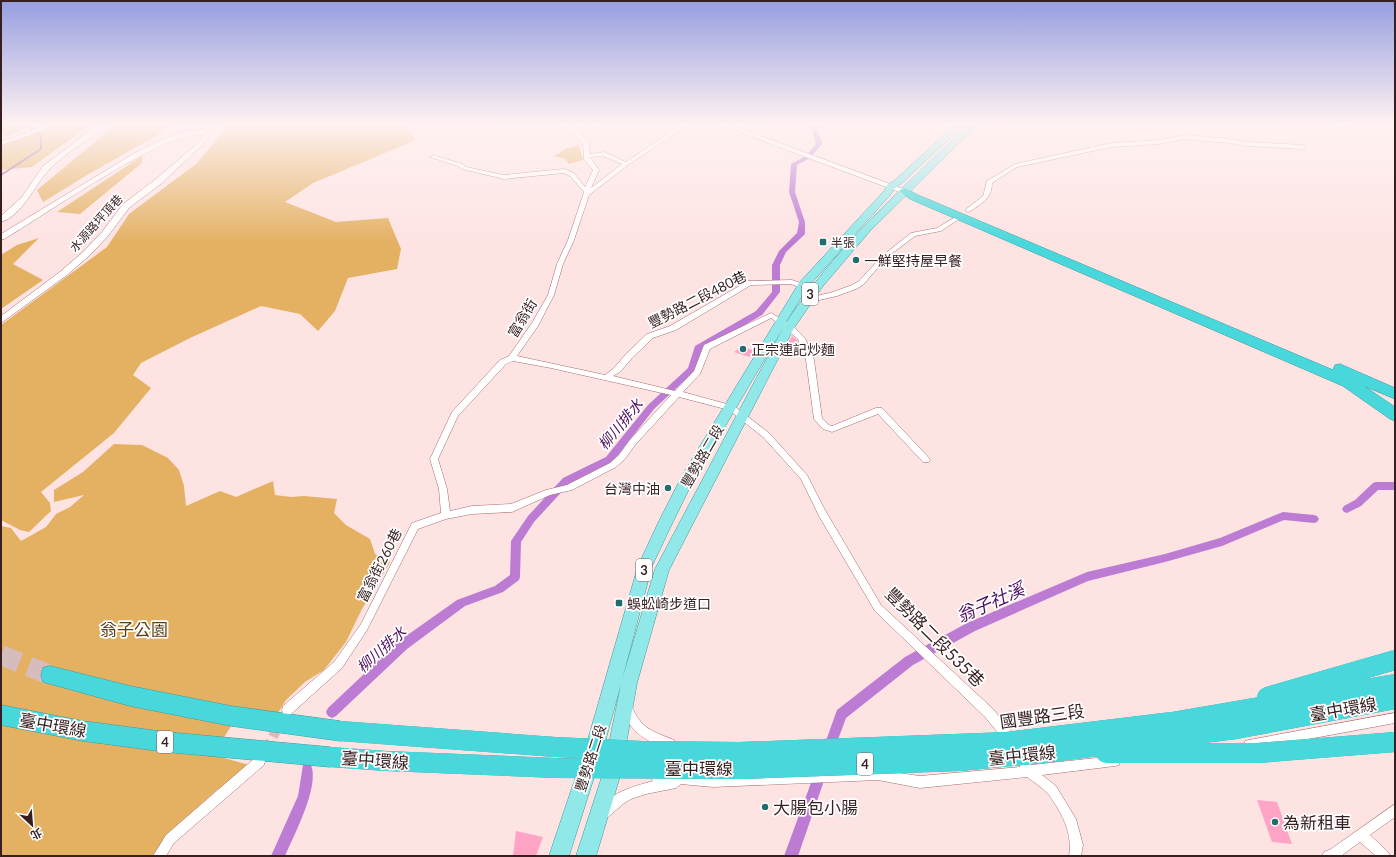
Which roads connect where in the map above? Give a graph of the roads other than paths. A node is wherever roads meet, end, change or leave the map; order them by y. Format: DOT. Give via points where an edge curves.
graph roads {
  1 [pos="52,163"];
  2 [pos="122,163"];
  3 [pos="179,163"];
  4 [pos="453,163"];
  5 [pos="591,163"];
  6 [pos="831,163"];
  7 [pos="920,163"];
  8 [pos="930,163"];
  9 [pos="1027,163"];
  10 [pos="626,164"];
  11 [pos="890,186"];
  12 [pos="905,191"];
  13 [pos="588,193"];
  14 [pos="968,210"];
  15 [pos="957,218"];
  16 [pos="1,220"];
  17 [pos="1,237"];
  18 [pos="1089,268"];
  19 [pos="808,288"];
  20 [pos="806,301"];
  21 [pos="1,320"];
  22 [pos="785,324"];
  23 [pos="512,358"];
  24 [pos="607,377"];
  25 [pos="675,393"];
  26 [pos="1395,394"];
  27 [pos="736,412"];
  28 [pos="1395,415"];
  29 [pos="926,460"];
  30 [pos="446,515"];
  31 [pos="1395,660"];
  32 [pos="50,676"];
  33 [pos="1395,680"];
  34 [pos="1395,684"];
  35 [pos="626,699"];
  36 [pos="1395,700"];
  37 [pos="287,710"];
  38 [pos="1,715"];
  39 [pos="1395,718"];
  40 [pos="1172,722"];
  41 [pos="1011,738"];
  42 [pos="1395,742"];
  43 [pos="595,746"];
  44 [pos="618,747"];
  45 [pos="690,750"];
  46 [pos="1044,753"];
  47 [pos="260,761"];
  48 [pos="1025,765"];
  49 [pos="612,773"];
  50 [pos="586,775"];
  51 [pos="878,775"];
  52 [pos="684,780"];
  53 [pos="1395,810"];
  54 [pos="594,831"];
  55 [pos="1360,835"];
  56 [pos="159,856"];
  57 [pos="559,856"];
  58 [pos="586,856"];
  59 [pos="1075,856"];
  60 [pos="1328,856"];
  61 [pos="1384,856"];
  1 -- 16 [label="street" via="40,175 14,210"];
  2 -- 17 [label="street, 水源路坪頂巷" via="33,220"];
  3 -- 21 [label="street, 水源路坪頂巷" via="126,206 87,253"];
  4 -- 13 [label="street" via="504,177 564,171 572,173"];
  5 -- 13 [label="street, 富翁街" via="596,170"];
  6 -- 11 [label="street"];
  7 -- 11 [label="main road, 豐勢路二段 / 3"];
  8 -- 12 [label="main road, 豐勢路二段 / 3"];
  9 -- 14 [label="street" via="1009,168 989,182 985,198"];
  10 -- 13 [label="street"];
  11 -- 12 [label="street"];
  11 -- 19 [label="main road, 豐勢路二段 / 3" via="888,192"];
  12 -- 18 [label="highway" via="914,197"];
  12 -- 19 [label="main road, 豐勢路二段 / 3"];
  13 -- 23 [label="street, 富翁街" via="560,264 551,295"];
  15 -- 20 [label="street" via="936,232 913,234 878,262 861,283 854,287"];
  18 -- 26 [label="highway" via="1230,322"];
  18 -- 28 [label="highway" via="1348,382"];
  19 -- 20 [label="main road, 豐勢路二段 / 3"];
  19 -- 22 [label="main road, 豐勢路二段 / 3"];
  19 -- 24 [label="street, 豐勢路二段480巷" via="792,282 750,283 673,328 650,336"];
  20 -- 22 [label="main road, 豐勢路二段 / 3"];
  22 -- 25 [label="street, 富翁街260巷" via="771,315 707,347 697,372"];
  22 -- 27 [label="main road, 豐勢路二段 / 3"];
  22 -- 29 [label="street" via="801,338 810,360 818,419 826,427 832,429 879,410"];
  23 -- 24 [label="street, 富翁街"];
  23 -- 30 [label="street" via="503,362 455,414 434,459 443,489"];
  24 -- 25 [label="street, 富翁街"];
  25 -- 27 [label="street, 富翁街"];
  25 -- 30 [label="street, 富翁街260巷" via="618,461 568,488 549,492 512,508 472,510"];
  27 -- 35 [label="main road, 豐勢路二段 / 3" via="662,569"];
  27 -- 41 [label="street, 豐勢路二段535巷" via="766,435 804,477 873,602 989,713"];
  27 -- 43 [label="main road, 豐勢路二段 / 3" via="688,478 645,566"];
  30 -- 37 [label="street, 富翁街260巷" via="415,526 364,627 338,665"];
  31 -- 40 [label="highway, bridge"];
  32 -- 40 [label="highway, 臺中環線 / 4, bridge" via="130,696 231,716 340,731 643,751 740,752 1007,742"];
  33 -- 41 [label="street, 國豐路三段"];
  34 -- 40 [label="highway, 臺中環線 / 4, bridge"];
  35 -- 44 [label="main road, 豐勢路二段 / 3"];
  35 -- 45 [label="street, 國豐路三段" via="630,716 642,733 655,740"];
  36 -- 46 [label="highway, 臺中環線 / 4, bridge" via="1236,729"];
  36 -- 48 [label="highway" via="1243,730"];
  38 -- 46 [label="highway, 臺中環線 / 4, bridge" via="83,731 166,742 386,761 540,767 744,769 960,761"];
  39 -- 48 [label="street" via="1224,749"];
  41 -- 45 [label="street, 國豐路三段"];
  41 -- 48 [label="street, 豐勢路二段535巷"];
  42 -- 46 [label="highway, bridge" via="1258,752"];
  43 -- 44 [label="street, 國豐路三段"];
  43 -- 50 [label="main road, 豐勢路二段 / 3"];
  44 -- 45 [label="street, 國豐路三段"];
  44 -- 49 [label="main road, 豐勢路二段 / 3"];
  47 -- 56 [label="street" via="170,838"];
  48 -- 51 [label="street" via="975,762 909,765"];
  48 -- 51 [label="street" via="988,776 920,782"];
  48 -- 59 [label="street, 豐勢路二段535巷" via="1052,790 1072,823 1077,845"];
  49 -- 50 [label="street"];
  49 -- 52 [label="street"];
  49 -- 54 [label="main road, 豐勢路二段 / 3"];
  50 -- 57 [label="main road, 豐勢路二段 / 3"];
  51 -- 52 [label="street"];
  52 -- 54 [label="street" via="622,796 606,810"];
  53 -- 55 [label="street"];
  54 -- 58 [label="main road, 豐勢路二段 / 3"];
  55 -- 60 [label="street"];
  55 -- 61 [label="street"];
}
